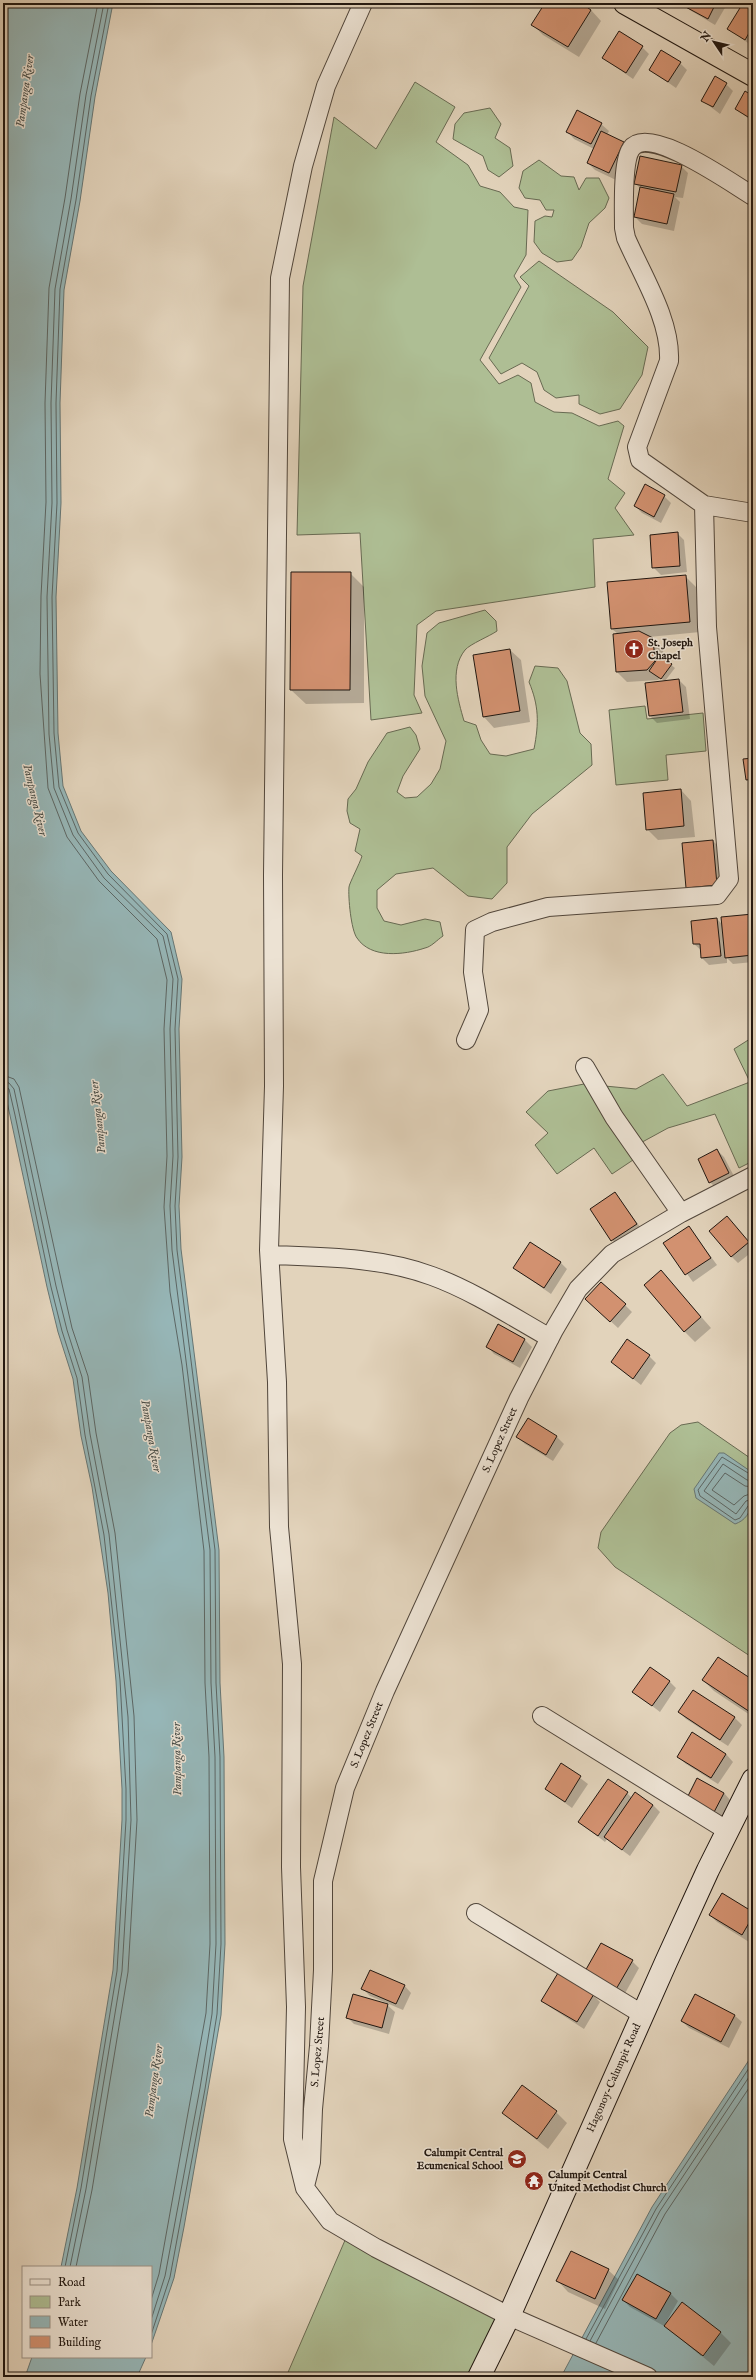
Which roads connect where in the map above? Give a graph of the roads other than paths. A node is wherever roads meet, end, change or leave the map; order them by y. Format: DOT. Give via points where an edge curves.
graph roads {
  1 [pos="363,3"];
  2 [pos="626,3"];
  3 [pos="753,75"];
  4 [pos="753,196"];
  5 [pos="704,505"];
  6 [pos="753,513"];
  7 [pos="466,1040"];
  8 [pos="585,1067"];
  9 [pos="753,1176"];
  10 [pos="681,1214"];
  11 [pos="270,1255"];
  12 [pos="550,1338"];
  13 [pos="542,1716"];
  14 [pos="753,1780"];
  15 [pos="728,1831"];
  16 [pos="476,1913"];
  17 [pos="642,2014"];
  18 [pos="305,2188"];
  19 [pos="509,2316"];
  20 [pos="478,2377"];
  21 [pos="648,2377"];
  1 -- 11 [label="street" via="326,86 303,166 280,278 273,875 274,1086"];
  2 -- 3 [label="highway"];
  4 -- 5 [label="street" via="677,151 658,143 641,142 631,148 626,160 626,238 666,328 670,348 669,361 637,447 637,454 640,460"];
  5 -- 6 [label="street"];
  5 -- 7 [label="street" via="707,627 729,879 717,895 548,907 492,922 476,930 473,972 479,1010"];
  8 -- 10 [label="street" via="614,1117"];
  9 -- 10 [label="street, S. Lopez Street"];
  10 -- 12 [label="street, S. Lopez Street" via="612,1254 578,1289"];
  11 -- 12 [label="street" via="373,1262 432,1276"];
  11 -- 18 [label="street" via="277,1382 279,1527 292,1664 291,1867 296,2007 292,2139"];
  12 -- 18 [label="street, S. Lopez Street" via="519,1398 384,1691 345,1788 323,1881 323,1970 319,2046 311,2162"];
  13 -- 15 [label="street"];
  14 -- 15 [label="main road, Hagonoy-Calumpit Road"];
  15 -- 17 [label="main road, Hagonoy-Calumpit Road"];
  16 -- 17 [label="street"];
  17 -- 19 [label="main road, Hagonoy-Calumpit Road"];
  18 -- 19 [label="street" via="330,2221 376,2248"];
  19 -- 20 [label="main road, Hagonoy-Calumpit Road"];
  19 -- 21 [label="street"];
}
